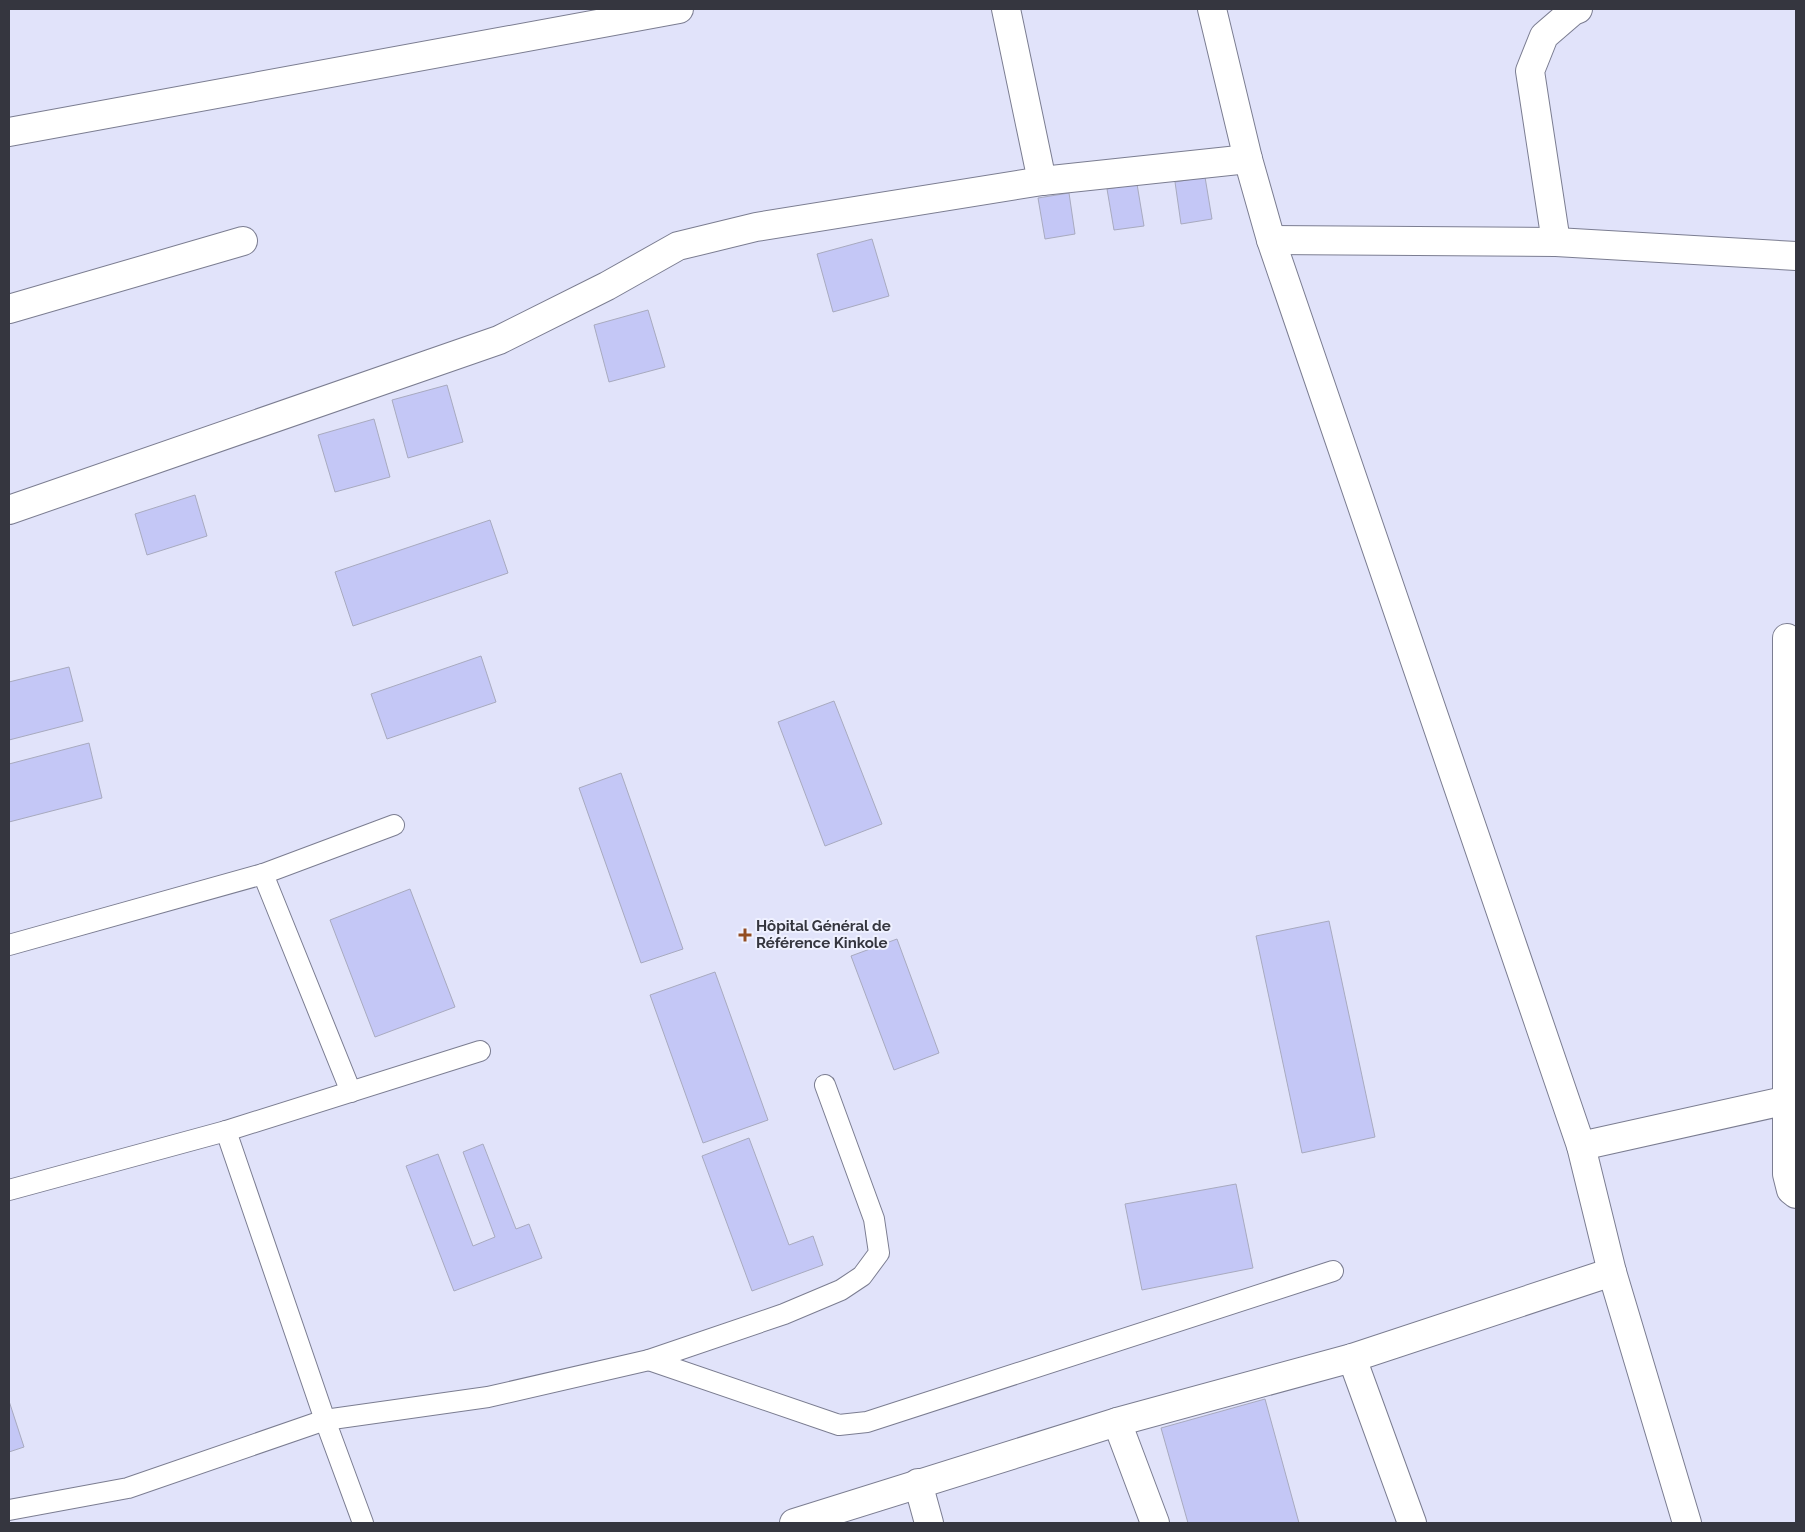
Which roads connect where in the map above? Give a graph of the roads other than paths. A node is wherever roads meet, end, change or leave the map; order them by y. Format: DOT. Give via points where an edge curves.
graph roads {
  1 [pos="679,9"];
  2 [pos="1006,9"];
  3 [pos="1212,9"];
  4 [pos="1578,9"];
  5 [pos="9,132"];
  6 [pos="1248,159"];
  7 [pos="1042,182"];
  8 [pos="1271,240"];
  9 [pos="243,241"];
  10 [pos="1556,242"];
  11 [pos="1796,256"];
  12 [pos="9,309"];
  13 [pos="9,510"];
  14 [pos="1787,638"];
  15 [pos="394,825"];
  16 [pos="263,874"];
  17 [pos="9,945"];
  18 [pos="480,1051"];
  19 [pos="825,1085"];
  20 [pos="351,1092"];
  21 [pos="1788,1100"];
  22 [pos="226,1131"];
  23 [pos="1581,1146"];
  24 [pos="9,1190"];
  25 [pos="1796,1194"];
  26 [pos="1333,1272"];
  27 [pos="1612,1272"];
  28 [pos="1352,1358"];
  29 [pos="649,1360"];
  30 [pos="325,1420"];
  31 [pos="1117,1422"];
  32 [pos="918,1482"];
  33 [pos="9,1510"];
  34 [pos="363,1523"];
  35 [pos="794,1523"];
  36 [pos="929,1523"];
  37 [pos="1155,1523"];
  38 [pos="1412,1523"];
  39 [pos="1687,1523"];
  1 -- 5 [label="street"];
  2 -- 7 [label="street"];
  3 -- 6 [label="street"];
  4 -- 10 [label="street" via="1544,36 1530,71"];
  6 -- 7 [label="street"];
  6 -- 8 [label="street"];
  7 -- 13 [label="street" via="756,226 678,246 608,286 498,340"];
  8 -- 10 [label="street"];
  8 -- 23 [label="street"];
  9 -- 12 [label="street"];
  10 -- 11 [label="street"];
  14 -- 21 [label="street"];
  15 -- 16 [label="lane"];
  16 -- 17 [label="lane"];
  16 -- 20 [label="lane"];
  18 -- 20 [label="lane"];
  19 -- 29 [label="lane" via="874,1219 879,1253 862,1276 841,1290 784,1314"];
  20 -- 22 [label="lane"];
  21 -- 23 [label="street"];
  21 -- 25 [label="street" via="1787,1174 1791,1190"];
  22 -- 24 [label="lane"];
  22 -- 30 [label="lane"];
  23 -- 27 [label="street"];
  26 -- 29 [label="lane" via="867,1422 839,1425"];
  27 -- 28 [label="street"];
  27 -- 39 [label="street"];
  28 -- 31 [label="street"];
  28 -- 38 [label="street"];
  29 -- 30 [label="lane" via="488,1397"];
  30 -- 33 [label="lane" via="128,1488"];
  30 -- 34 [label="lane"];
  31 -- 32 [label="street"];
  31 -- 37 [label="street"];
  32 -- 35 [label="street"];
  32 -- 36 [label="street"];
}
